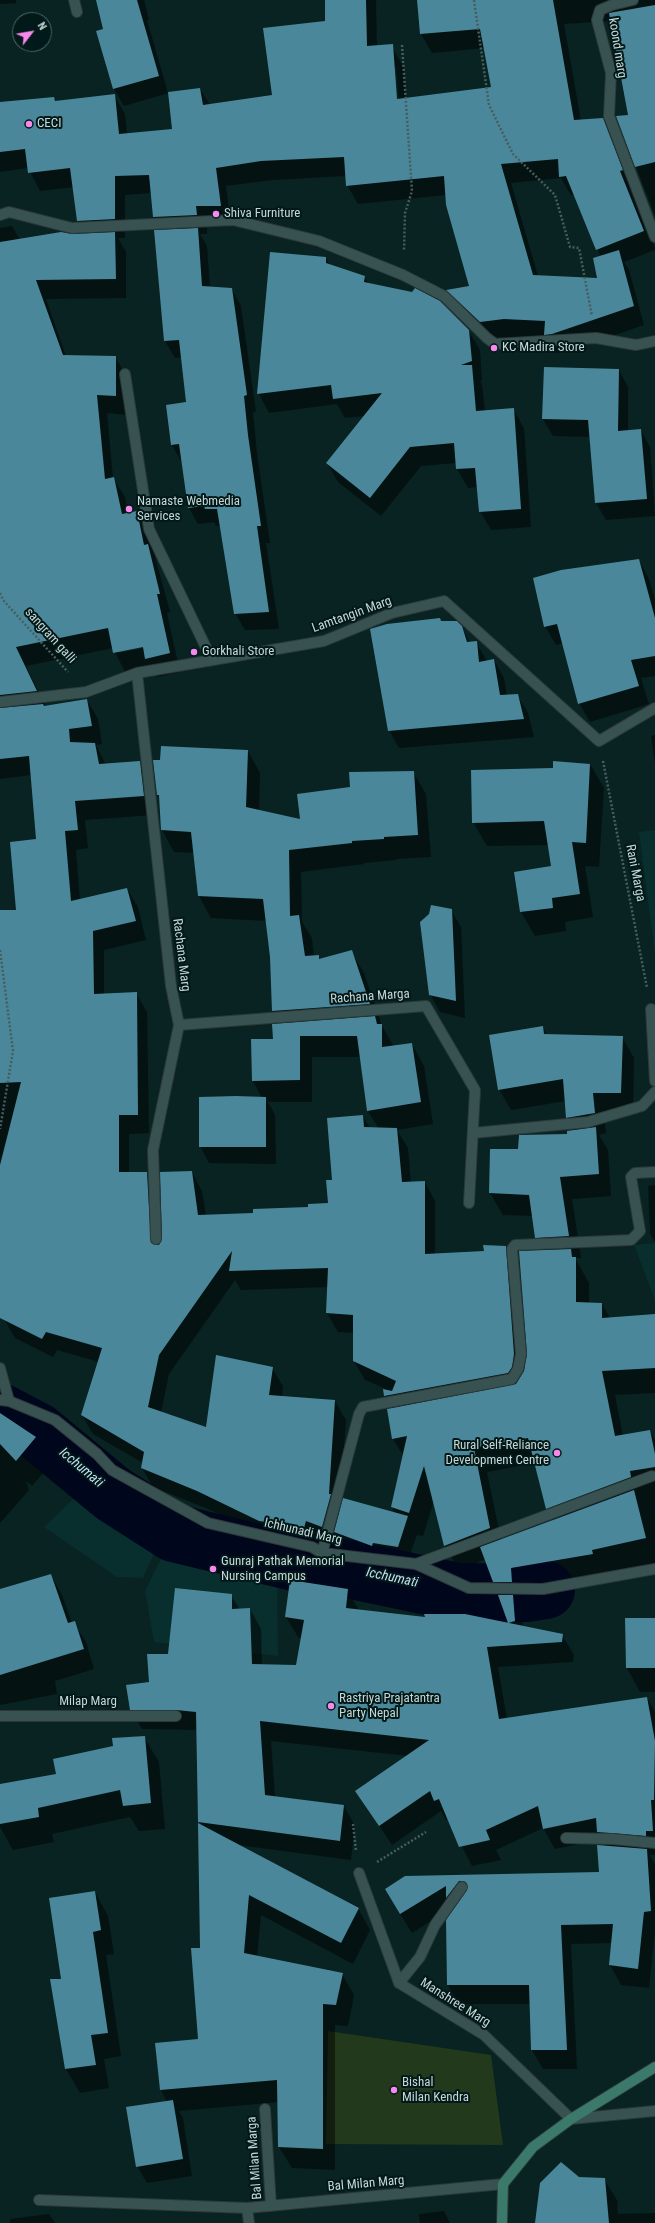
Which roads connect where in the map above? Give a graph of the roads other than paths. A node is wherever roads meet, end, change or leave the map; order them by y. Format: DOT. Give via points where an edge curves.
graph roads {
  1 [pos="74,0"];
  2 [pos="634,0"];
  3 [pos="78,12"];
  4 [pos="0,215"];
  5 [pos="655,237"];
  6 [pos="655,341"];
  7 [pos="125,374"];
  8 [pos="212,660"];
  9 [pos="137,673"];
  10 [pos="0,702"];
  11 [pos="655,708"];
  12 [pos="651,1009"];
  13 [pos="179,1025"];
  14 [pos="655,1081"];
  15 [pos="655,1092"];
  16 [pos="472,1133"];
  17 [pos="655,1172"];
  18 [pos="468,1203"];
  19 [pos="156,1239"];
  20 [pos="0,1368"];
  21 [pos="4,1401"];
  22 [pos="652,1476"];
  23 [pos="322,1553"];
  24 [pos="416,1564"];
  25 [pos="655,1569"];
  26 [pos="0,1716"];
  27 [pos="176,1716"];
  28 [pos="566,1838"];
  29 [pos="655,1843"];
  30 [pos="359,1873"];
  31 [pos="462,1887"];
  32 [pos="399,1983"];
  33 [pos="655,2068"];
  34 [pos="265,2109"];
  35 [pos="655,2111"];
  36 [pos="571,2119"];
  37 [pos="503,2184"];
  38 [pos="39,2200"];
  39 [pos="271,2206"];
  40 [pos="247,2208"];
  41 [pos="249,2223"];
  42 [pos="502,2223"];
  1 -- 3 [label="street"];
  2 -- 5 [label="street, koond marg" via="600,10 597,20 610,73 609,116"];
  4 -- 6 [label="street" via="9,212 72,228 233,220 319,241 403,275 444,296 495,344 596,338 636,345"];
  7 -- 8 [label="street" via="149,529"];
  8 -- 9 [label="street, Lamtangin Marg"];
  8 -- 11 [label="street, Lamtangin Marg" via="324,641 392,613 444,601 599,741"];
  9 -- 10 [label="street, Lamtangin Marg" via="86,692"];
  9 -- 13 [label="street, Rachana Marg" via="171,986"];
  12 -- 14 [label="street"];
  13 -- 16 [label="street, Rachana Marga" via="426,1006 475,1090"];
  13 -- 19 [label="street, Rachana Marg" via="153,1150"];
  15 -- 16 [label="street" via="642,1106 588,1122"];
  16 -- 18 [label="street, Rachana Marga"];
  17 -- 23 [label="street" via="635,1173 631,1177 640,1231 631,1240 515,1246 512,1249 521,1354 518,1369 512,1379 363,1407 358,1414"];
  20 -- 21 [label="street"];
  21 -- 23 [label="street, Ichhunadi Marg" via="55,1420 97,1454 112,1470 208,1523 312,1547"];
  22 -- 24 [label="street"];
  23 -- 24 [label="street, Ichhunadi Marg"];
  24 -- 25 [label="street, Ichhunadi Marg" via="469,1588 543,1589"];
  26 -- 27 [label="street, Milap Marg"];
  28 -- 29 [label="street"];
  30 -- 32 [label="street, Manshree Marg"];
  31 -- 32 [label="street" via="435,1925 420,1957"];
  32 -- 36 [label="street, Manshree Marg" via="484,2035"];
  33 -- 36 [label="street"];
  34 -- 39 [label="street, Bal Milan Marga"];
  35 -- 36 [label="street"];
  36 -- 37 [label="street" via="533,2147"];
  37 -- 39 [label="street, Bal Milan Marg"];
  37 -- 42 [label="street"];
  38 -- 40 [label="street, Bal Milan Marg"];
  39 -- 40 [label="street, Bal Milan Marg"];
  40 -- 41 [label="street"];
}
